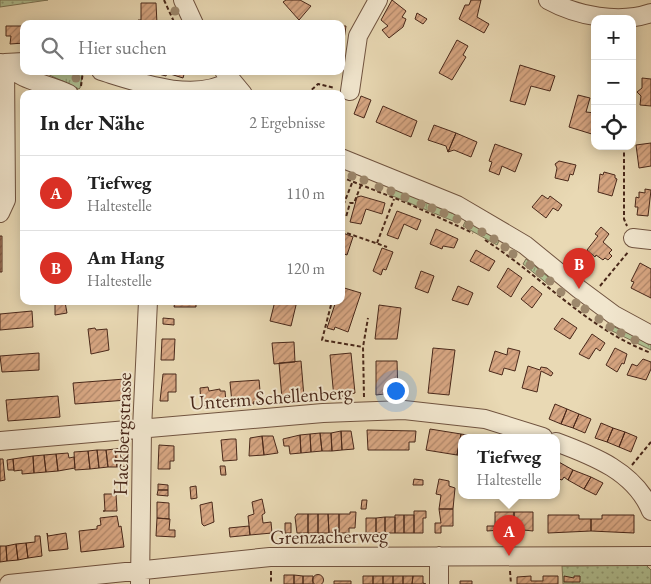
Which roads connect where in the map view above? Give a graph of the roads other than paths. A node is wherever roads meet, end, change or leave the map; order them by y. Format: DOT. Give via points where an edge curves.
graph roads {
  1 [pos="183,0"];
  2 [pos="378,0"];
  3 [pos="548,0"];
  4 [pos="628,8"];
  5 [pos="651,13"];
  6 [pos="192,20"];
  7 [pos="20,62"];
  8 [pos="3,63"];
  9 [pos="20,75"];
  10 [pos="21,75"];
  11 [pos="115,75"];
  12 [pos="227,76"];
  13 [pos="62,90"];
  14 [pos="166,90"];
  15 [pos="166,90"];
  16 [pos="198,90"];
  17 [pos="198,90"];
  18 [pos="239,90"];
  19 [pos="350,91"];
  20 [pos="345,160"];
  21 [pos="0,213"];
  22 [pos="651,240"];
  23 [pos="631,245"];
  24 [pos="148,305"];
  25 [pos="651,335"];
  26 [pos="142,429"];
  27 [pos="533,434"];
  28 [pos="0,441"];
  29 [pos="560,444"];
  30 [pos="651,511"];
  31 [pos="439,556"];
  32 [pos="651,556"];
  33 [pos="140,576"];
  34 [pos="9,584"];
  35 [pos="439,584"];
  1 -- 6 [label="street"];
  2 -- 19 [label="street" via="358,36"];
  3 -- 4 [label="street" via="594,17"];
  4 -- 5 [label="street"];
  7 -- 8 [label="street"];
  8 -- 9 [label="street"];
  8 -- 21 [label="street" via="6,200"];
  10 -- 13 [label="street"];
  11 -- 14 [label="street"];
  12 -- 17 [label="street" via="217,87"];
  12 -- 18 [label="street"];
  15 -- 16 [label="street"];
  20 -- 25 [label="street" via="457,205 525,245 614,315"];
  22 -- 23 [label="street"];
  24 -- 26 [label="street, Hackbergstrasse"];
  26 -- 27 [label="street, Unterm Schellenberg" via="404,410 485,419"];
  26 -- 28 [label="street, Unterm Schellenberg"];
  26 -- 33 [label="street, Hackbergstrasse"];
  29 -- 30 [label="street" via="624,475 636,485"];
  31 -- 32 [label="street, Grenzacherweg"];
  31 -- 33 [label="street, Grenzacherweg" via="270,557"];
  31 -- 35 [label="street"];
  33 -- 34 [label="street, Grenzacherweg"];
}
